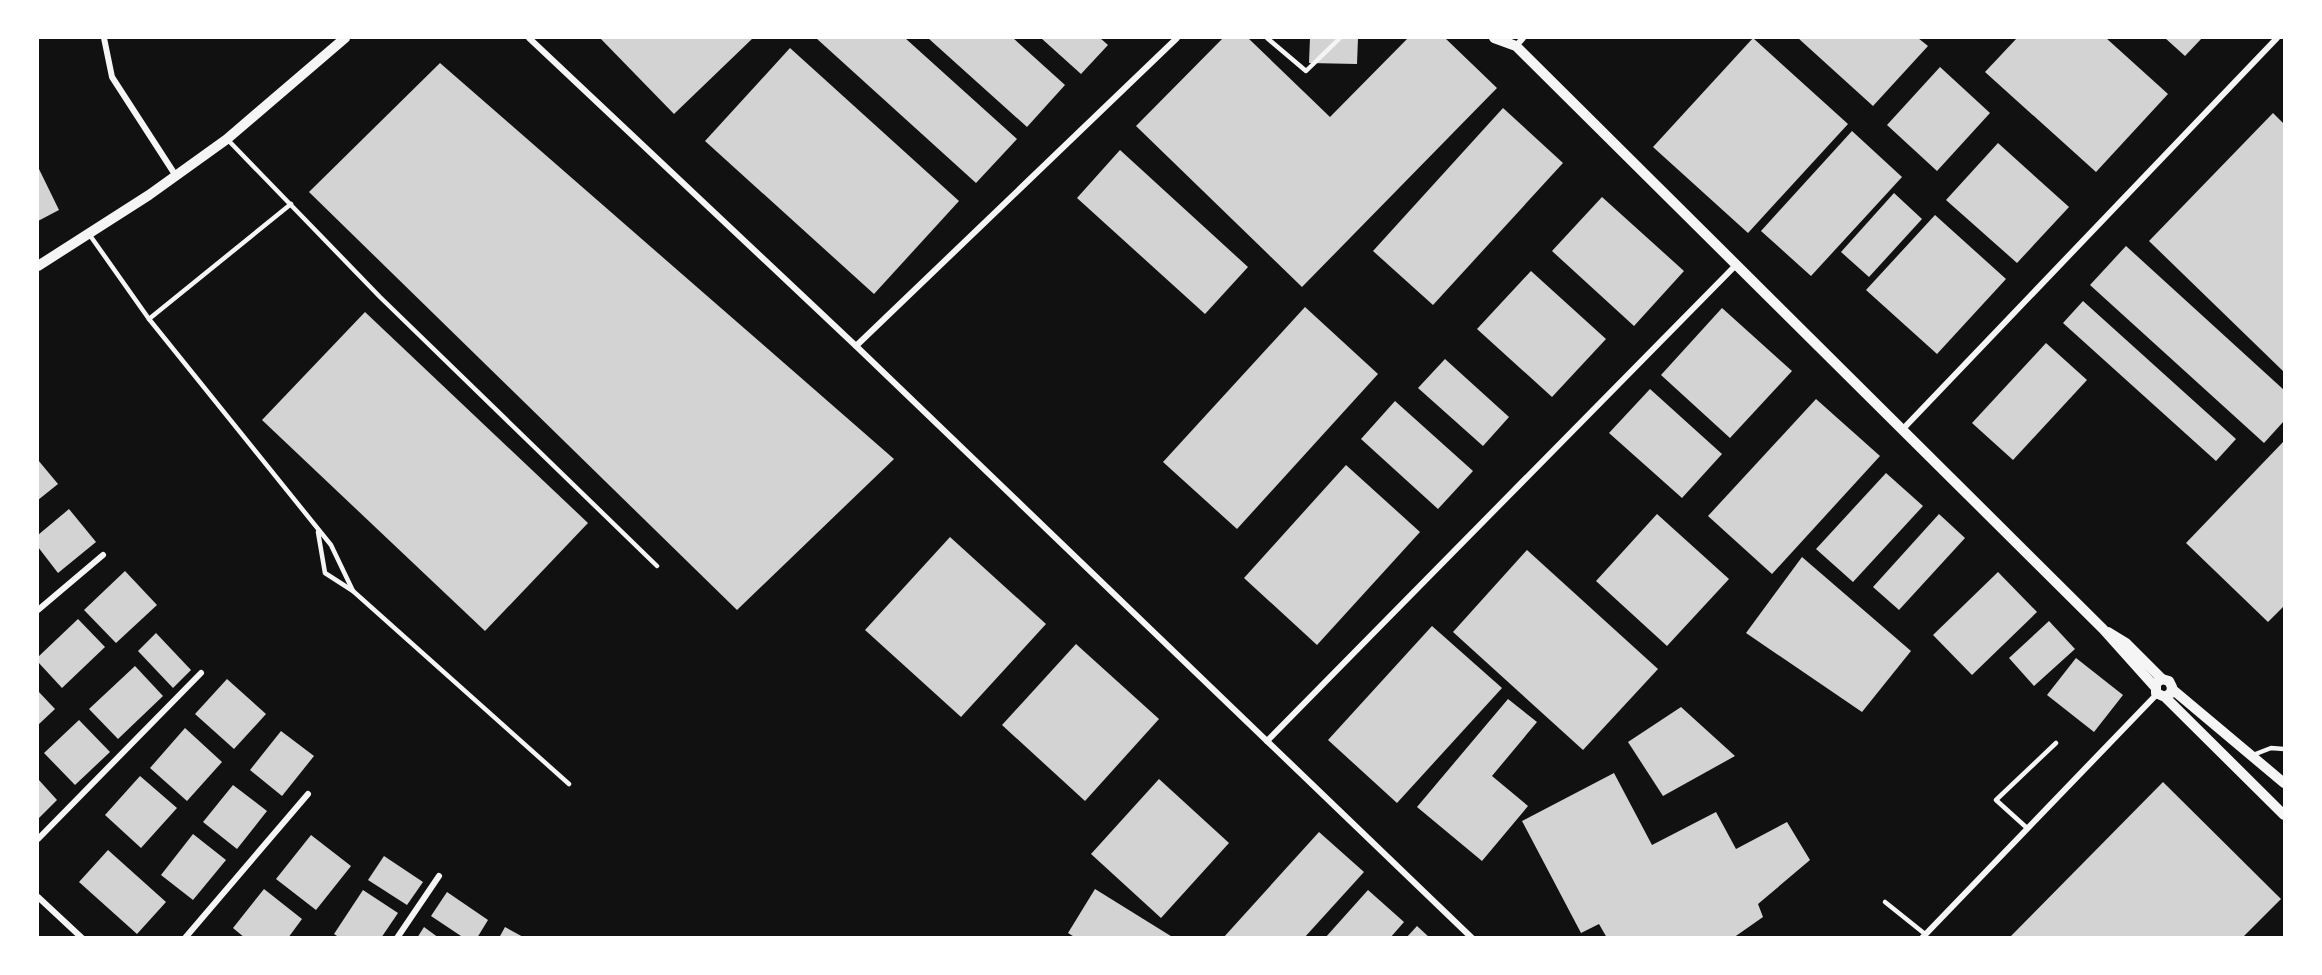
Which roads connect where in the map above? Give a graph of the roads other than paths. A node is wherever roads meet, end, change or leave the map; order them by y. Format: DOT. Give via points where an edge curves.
graph roads {
  1 [pos="104,38"];
  2 [pos="345,38"];
  3 [pos="529,38"];
  4 [pos="1177,38"];
  5 [pos="1267,38"];
  6 [pos="1340,38"];
  7 [pos="1494,38"];
  8 [pos="2277,38"];
  9 [pos="1518,40"];
  10 [pos="227,139"];
  11 [pos="176,176"];
  12 [pos="291,204"];
  13 [pos="89,234"];
  14 [pos="1736,265"];
  15 [pos="38,266"];
  16 [pos="149,319"];
  17 [pos="856,346"];
  18 [pos="1902,430"];
  19 [pos="318,529"];
  20 [pos="103,555"];
  21 [pos="657,566"];
  22 [pos="353,591"];
  23 [pos="38,610"];
  24 [pos="201,673"];
  25 [pos="2162,689"];
  26 [pos="1267,741"];
  27 [pos="2056,743"];
  28 [pos="2284,749"];
  29 [pos="2253,755"];
  30 [pos="2284,783"];
  31 [pos="569,784"];
  32 [pos="308,794"];
  33 [pos="2284,815"];
  34 [pos="2027,828"];
  35 [pos="38,839"];
  36 [pos="439,876"];
  37 [pos="38,897"];
  38 [pos="1885,902"];
  39 [pos="1924,936"];
  40 [pos="82,938"];
  41 [pos="185,938"];
  42 [pos="397,938"];
  43 [pos="1472,938"];
  1 -- 11 [label="street" via="112,77"];
  2 -- 10 [label="street"];
  3 -- 17 [label="street"];
  4 -- 17 [label="street"];
  5 -- 6 [label="lane" via="1306,71"];
  7 -- 9 [label="street"];
  8 -- 18 [label="street"];
  9 -- 14 [label="street"];
  10 -- 11 [label="street"];
  10 -- 12 [label="lane"];
  11 -- 13 [label="street"];
  12 -- 16 [label="lane"];
  12 -- 21 [label="lane" via="380,297"];
  13 -- 15 [label="street"];
  13 -- 16 [label="lane"];
  14 -- 18 [label="street"];
  14 -- 26 [label="street"];
  16 -- 19 [label="lane"];
  17 -- 26 [label="street"];
  18 -- 25 [label="street"];
  19 -- 22 [label="lane" via="331,545"];
  19 -- 22 [label="lane" via="325,573"];
  20 -- 23 [label="street"];
  22 -- 31 [label="lane"];
  24 -- 35 [label="street"];
  25 -- 29 [label="street"];
  25 -- 33 [label="street"];
  25 -- 34 [label="street"];
  26 -- 43 [label="street"];
  27 -- 34 [label="lane" via="1996,800"];
  28 -- 29 [label="lane" via="2271,748"];
  29 -- 30 [label="street"];
  32 -- 41 [label="street"];
  34 -- 39 [label="street"];
  36 -- 42 [label="street"];
  37 -- 40 [label="street"];
  38 -- 39 [label="lane"];
}
